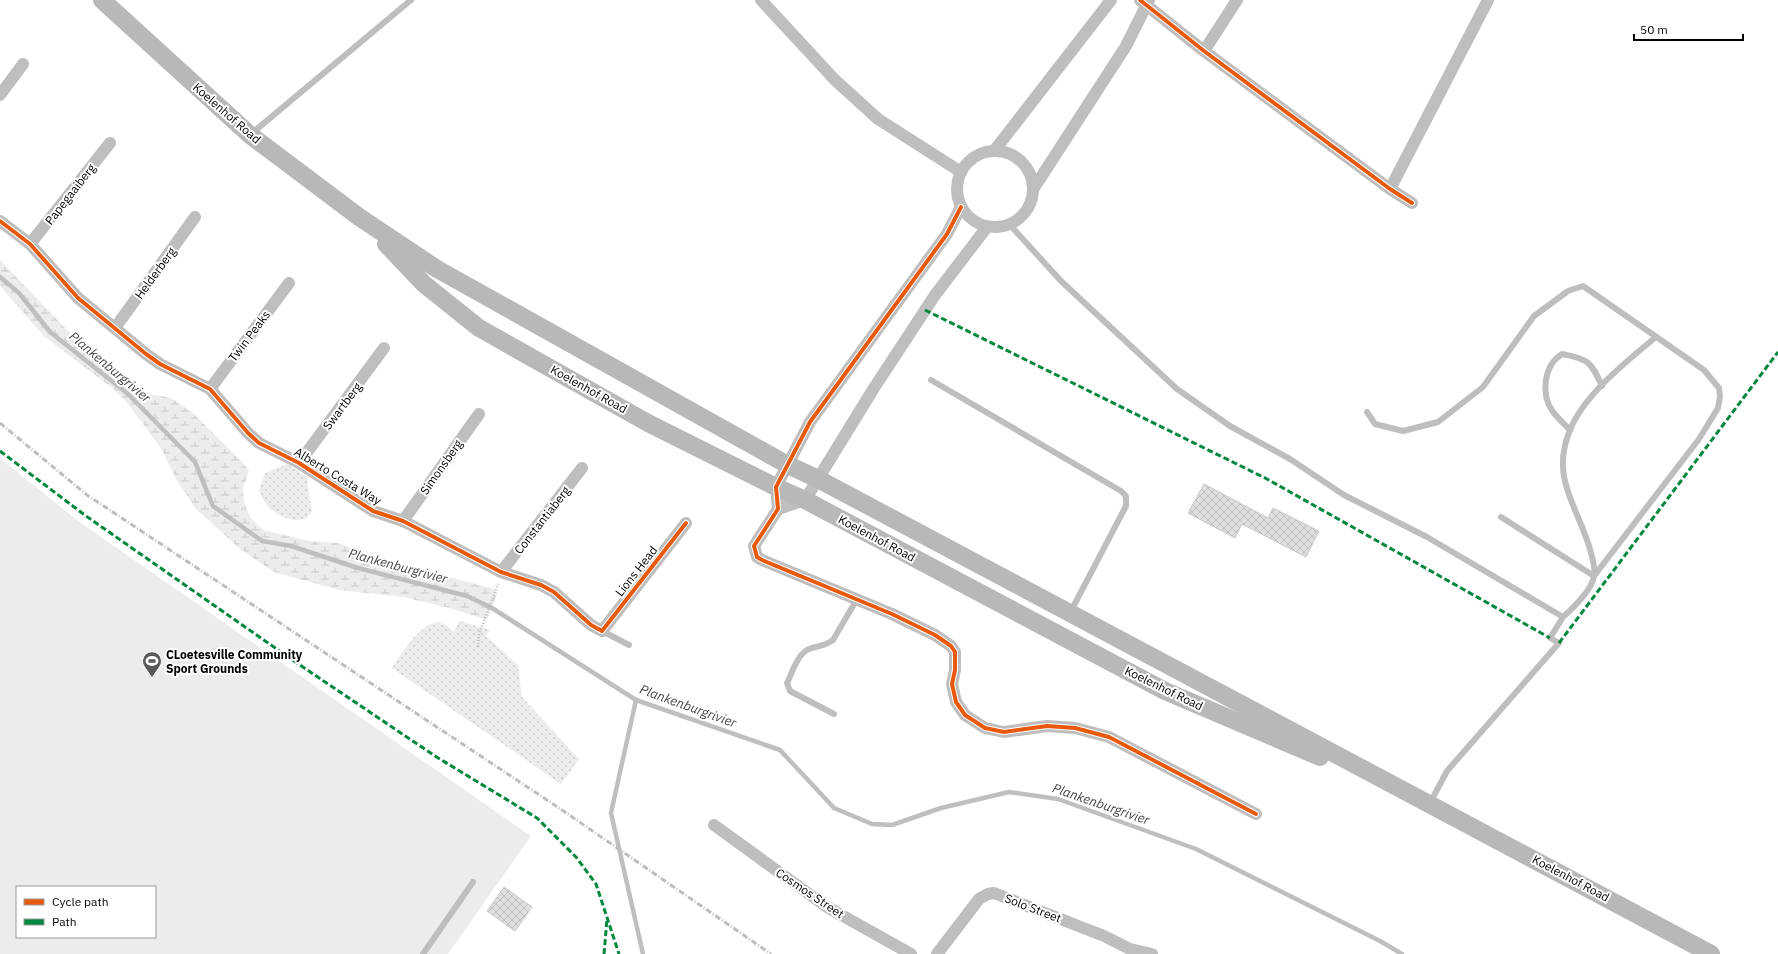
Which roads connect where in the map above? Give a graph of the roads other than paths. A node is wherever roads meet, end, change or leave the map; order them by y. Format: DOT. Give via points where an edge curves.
graph roads {
  1 [pos="102,0"];
  2 [pos="411,0"];
  3 [pos="761,0"];
  4 [pos="1111,0"];
  5 [pos="1237,0"];
  6 [pos="1488,0"];
  7 [pos="1145,2"];
  8 [pos="1204,51"];
  9 [pos="23,64"];
  10 [pos="0,95"];
  11 [pos="250,135"];
  12 [pos="110,143"];
  13 [pos="994,151"];
  14 [pos="961,172"];
  15 [pos="1034,188"];
  16 [pos="1390,189"];
  17 [pos="1412,203"];
  18 [pos="961,207"];
  19 [pos="359,217"];
  20 [pos="195,218"];
  21 [pos="0,221"];
  22 [pos="1010,225"];
  23 [pos="987,227"];
  24 [pos="30,244"];
  25 [pos="289,283"];
  26 [pos="114,328"];
  27 [pos="1656,337"];
  28 [pos="384,348"];
  29 [pos="931,380"];
  30 [pos="1602,386"];
  31 [pos="210,389"];
  32 [pos="1367,412"];
  33 [pos="479,414"];
  34 [pos="1570,430"];
  35 [pos="299,463"];
  36 [pos="786,464"];
  37 [pos="582,468"];
  38 [pos="818,479"];
  39 [pos="776,487"];
  40 [pos="805,500"];
  41 [pos="778,509"];
  42 [pos="1501,517"];
  43 [pos="403,521"];
  44 [pos="686,524"];
  45 [pos="1594,576"];
  46 [pos="500,577"];
  47 [pos="857,599"];
  48 [pos="1071,613"];
  49 [pos="1563,617"];
  50 [pos="602,631"];
  51 [pos="629,644"];
  52 [pos="834,714"];
  53 [pos="1430,803"];
  54 [pos="1256,814"];
  55 [pos="714,825"];
  56 [pos="473,882"];
  57 [pos="423,954"];
  58 [pos="911,954"];
  59 [pos="937,954"];
  60 [pos="1152,954"];
  61 [pos="1711,954"];
  1 -- 11 [label="main road, Koelenhof Road"];
  2 -- 11 [label="lane"];
  3 -- 14 [label="street" via="834,80 878,119"];
  4 -- 13 [label="street"];
  5 -- 8 [label="street"];
  6 -- 16 [label="street"];
  7 -- 8 [label="street"];
  7 -- 15 [label="street" via="1126,46"];
  8 -- 16 [label="street"];
  9 -- 10 [label="street"];
  11 -- 19 [label="main road, Koelenhof Road"];
  12 -- 24 [label="street, Papegaaiberg"];
  13 -- 14 [label="street" via="974,157"];
  13 -- 15 [label="street" via="1006,152 1017,157 1032,176"];
  14 -- 18 [label="street" via="957,196"];
  15 -- 22 [label="street" via="1028,210"];
  16 -- 17 [label="street"];
  18 -- 23 [label="street" via="976,223"];
  18 -- 36 [label="street" via="947,234 810,422"];
  19 -- 36 [label="main road, Koelenhof Road" via="437,269"];
  19 -- 39 [label="main road, Koelenhof Road" via="424,284 479,328 648,422"];
  20 -- 26 [label="street, Helderberg"];
  21 -- 24 [label="street, Alberto Costa Way"];
  22 -- 23 [label="street" via="999,228"];
  22 -- 49 [label="lane" via="1061,281 1177,389 1230,426 1290,459 1344,495 1427,537"];
  23 -- 38 [label="street" via="935,295"];
  24 -- 26 [label="street, Alberto Costa Way" via="78,298"];
  25 -- 31 [label="street, Twin Peaks"];
  26 -- 31 [label="street, Alberto Costa Way" via="160,364"];
  27 -- 30 [label="lane"];
  27 -- 32 [label="lane" via="1583,286 1568,291 1534,316 1483,387 1438,422 1403,431 1375,424"];
  27 -- 45 [label="lane" via="1704,370 1719,388 1718,408 1699,439"];
  28 -- 35 [label="street, Swartberg"];
  29 -- 48 [label="lane" via="1126,496 1126,506"];
  30 -- 34 [label="lane" via="1583,408"];
  30 -- 34 [label="lane" via="1594,369 1582,358 1562,354 1554,359 1546,379 1546,393 1552,410"];
  31 -- 35 [label="street, Alberto Costa Way" via="248,433 259,442"];
  33 -- 43 [label="street, Simonsberg"];
  34 -- 45 [label="lane" via="1562,463 1563,480 1584,531"];
  35 -- 43 [label="street, Alberto Costa Way" via="373,511"];
  36 -- 38 [label="main road, Koelenhof Road"];
  36 -- 39 [label="street"];
  37 -- 46 [label="street, Constantiaberg"];
  38 -- 40 [label="street"];
  38 -- 48 [label="main road, Koelenhof Road"];
  39 -- 40 [label="main road, Koelenhof Road"];
  39 -- 41 [label="street"];
  40 -- 41 [label="street"];
  40 -- 53 [label="main road, Koelenhof Road" via="1165,691"];
  41 -- 47 [label="street" via="754,546 757,556"];
  42 -- 45 [label="lane"];
  43 -- 46 [label="street, Alberto Costa Way"];
  44 -- 50 [label="street, Lions Head"];
  45 -- 49 [label="lane" via="1586,592"];
  46 -- 50 [label="street, Alberto Costa Way" via="541,585 554,592 591,625"];
  47 -- 52 [label="lane" via="833,640 804,652 787,683 790,691"];
  47 -- 54 [label="street" via="935,635 953,648 956,656 952,684 956,702 965,715 985,728 1004,732 1047,726 1075,728 1109,736"];
  48 -- 53 [label="main road, Koelenhof Road"];
  49 -- 53 [label="lane" via="1550,638 1559,642 1447,771"];
  50 -- 51 [label="lane, Alberto Costa Way"];
  53 -- 61 [label="main road, Koelenhof Road"];
  55 -- 58 [label="street, Cosmos Street" via="827,907"];
  56 -- 57 [label="lane"];
  59 -- 60 [label="street, Solo Street" via="979,899 994,893 1104,936 1130,949"];
}
